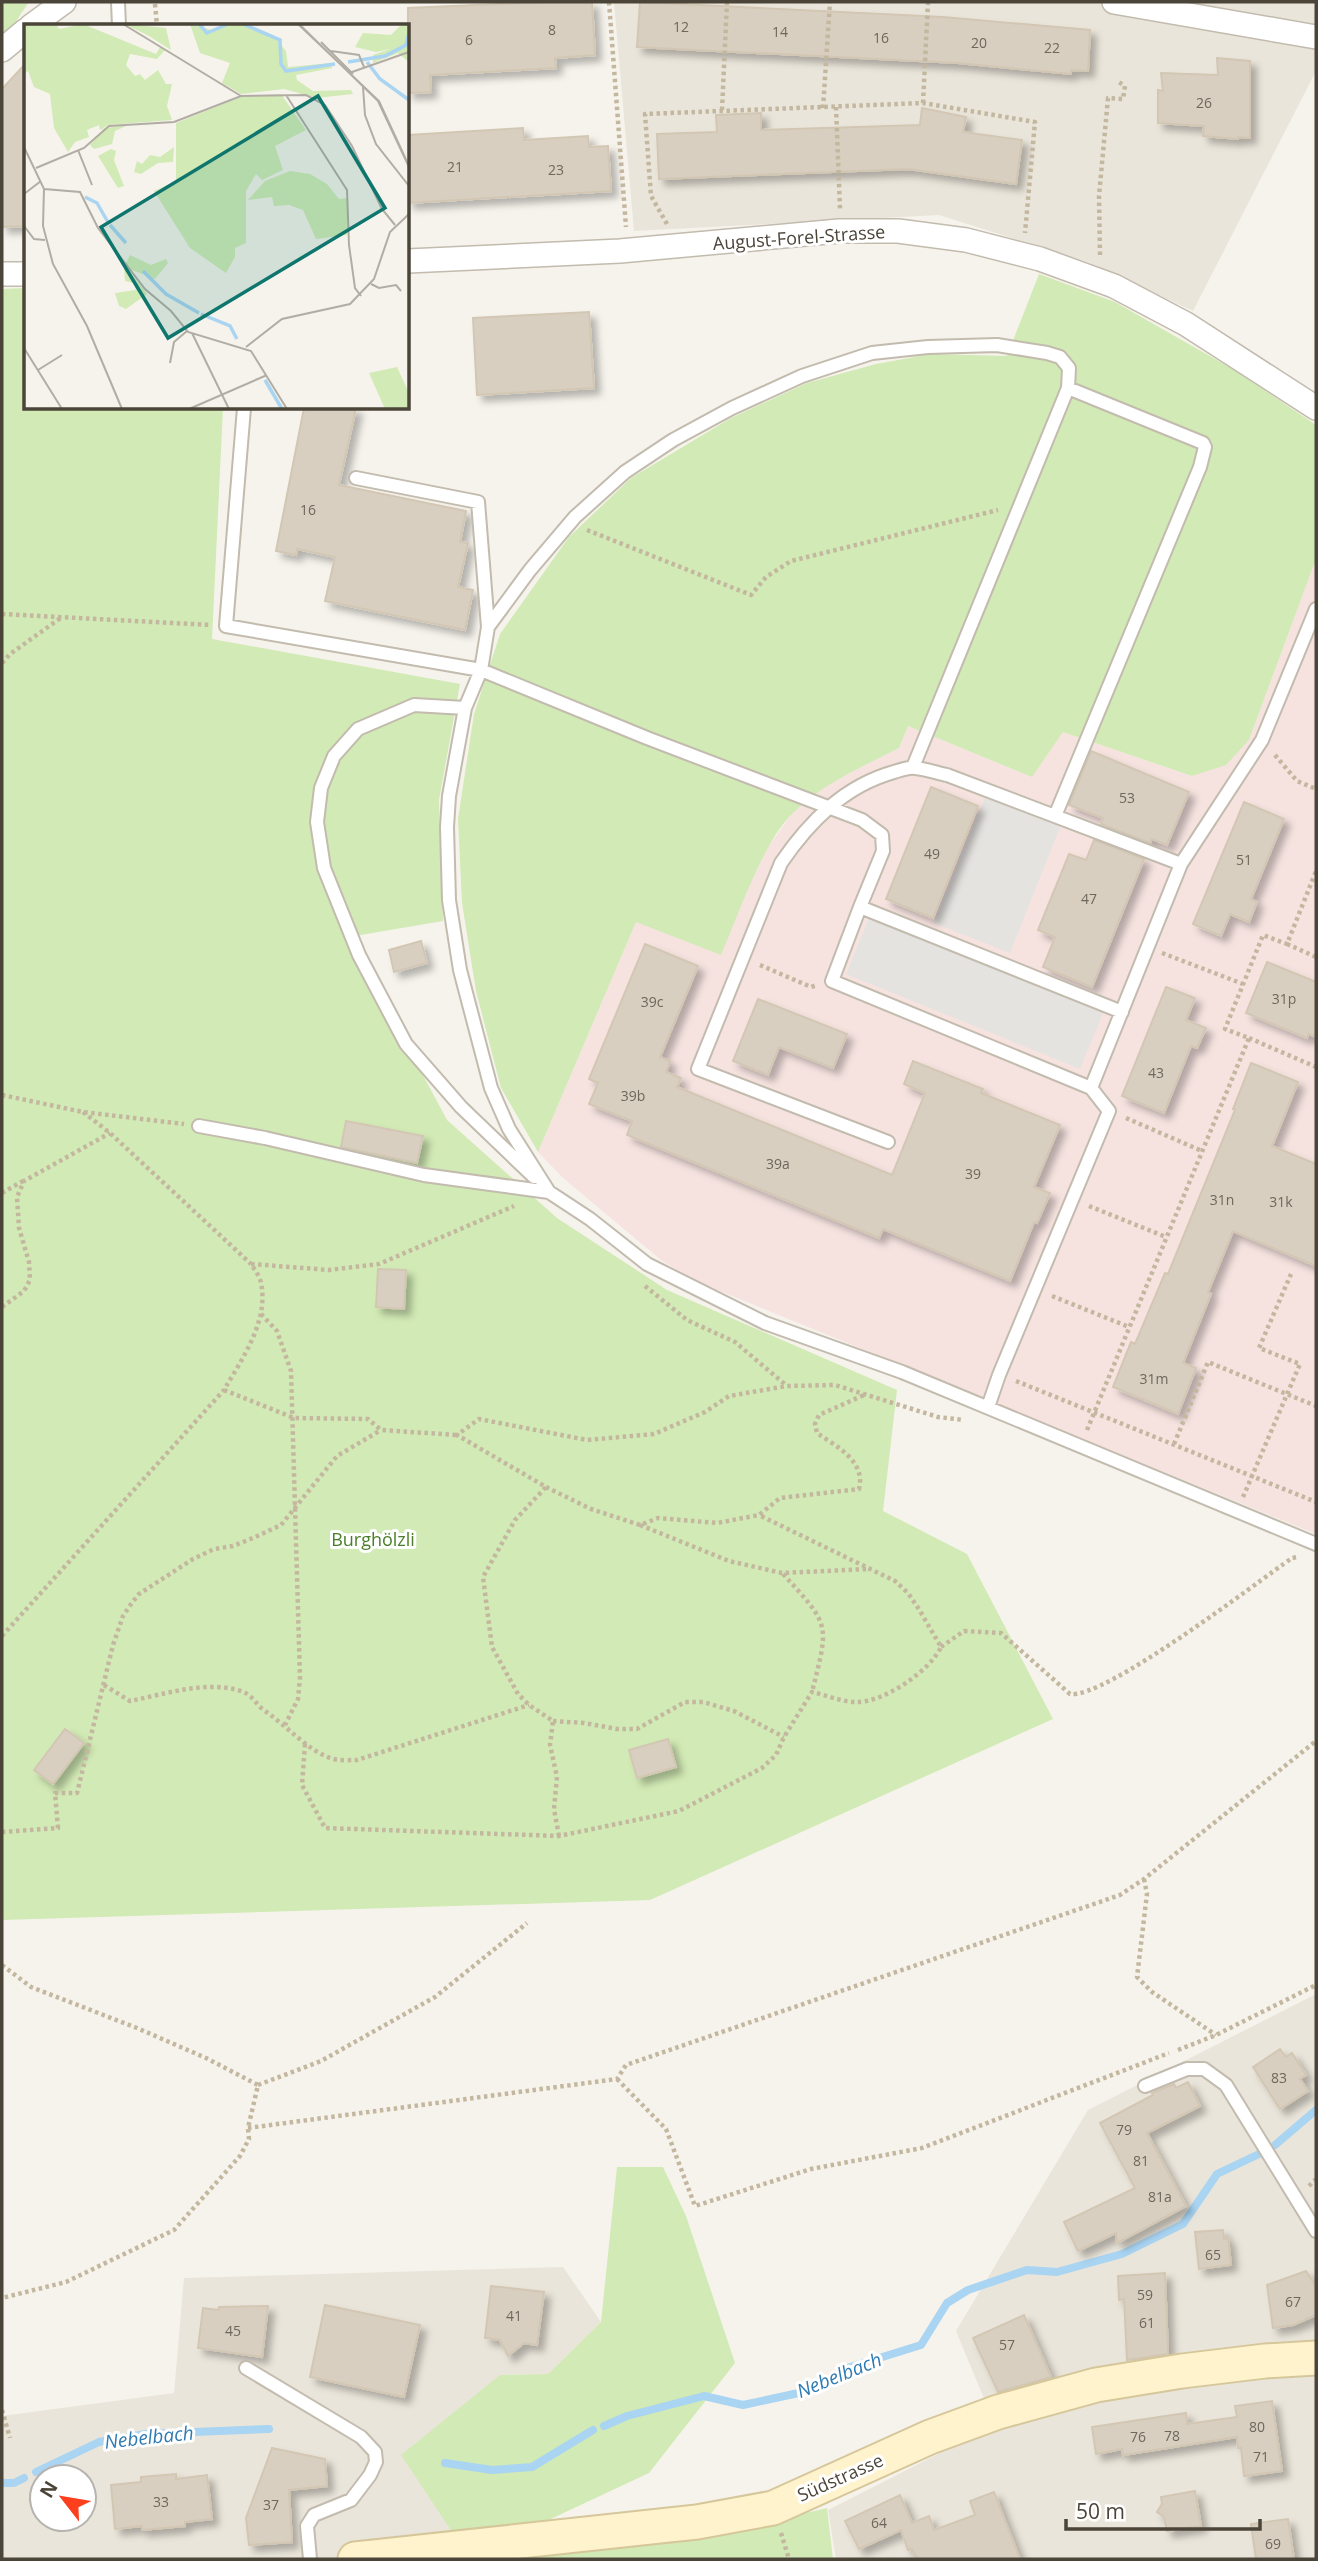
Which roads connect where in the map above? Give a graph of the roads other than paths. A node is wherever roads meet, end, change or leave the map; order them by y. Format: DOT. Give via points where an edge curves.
graph roads {
  1 [pos="62,2"];
  2 [pos="117,2"];
  3 [pos="1114,2"];
  4 [pos="34,24"];
  5 [pos="119,24"];
  6 [pos="24,32"];
  7 [pos="1316,37"];
  8 [pos="2,50"];
  9 [pos="410,261"];
  10 [pos="2,274"];
  11 [pos="24,274"];
  12 [pos="1068,388"];
  13 [pos="1316,408"];
  14 [pos="244,410"];
  15 [pos="356,478"];
  16 [pos="1316,609"];
  17 [pos="488,627"];
  18 [pos="481,670"];
  19 [pos="465,708"];
  20 [pos="913,767"];
  21 [pos="827,808"];
  22 [pos="1055,816"];
  23 [pos="1181,864"];
  24 [pos="860,907"];
  25 [pos="1122,1012"];
  26 [pos="1091,1088"];
  27 [pos="199,1126"];
  28 [pos="888,1142"];
  29 [pos="549,1192"];
  30 [pos="988,1407"];
  31 [pos="1316,1544"];
  32 [pos="1146,2086"];
  33 [pos="1316,2231"];
  34 [pos="1316,2358"];
  35 [pos="246,2368"];
  36 [pos="310,2559"];
  37 [pos="355,2559"];
  1 -- 4 [label="street"];
  2 -- 5 [label="lane"];
  3 -- 7 [label="street"];
  6 -- 8 [label="street"];
  9 -- 13 [label="street, August-Forel-Strasse" via="620,251 839,231 898,231 967,240 1040,259 1114,286 1186,324"];
  10 -- 11 [label="street"];
  12 -- 17 [label="lane" via="1069,368 1060,357 997,345 872,353 802,376 732,408 625,472 570,523"];
  12 -- 20 [label="lane"];
  12 -- 22 [label="lane" via="1205,447"];
  14 -- 18 [label="lane" via="226,626"];
  15 -- 17 [label="lane" via="478,502"];
  16 -- 23 [label="lane" via="1262,740"];
  17 -- 18 [label="lane"];
  18 -- 19 [label="lane"];
  18 -- 21 [label="lane"];
  19 -- 29 [label="lane" via="447,827 449,900 460,970 491,1088 509,1129"];
  19 -- 29 [label="lane" via="414,705 358,729 334,756 321,788 317,822 324,868 359,955 406,1044 461,1107"];
  20 -- 21 [label="lane" via="884,775"];
  20 -- 22 [label="lane" via="947,775"];
  21 -- 24 [label="lane" via="862,820 882,835 883,851"];
  21 -- 28 [label="lane" via="781,863 698,1069"];
  22 -- 23 [label="lane"];
  23 -- 25 [label="lane"];
  24 -- 25 [label="lane"];
  24 -- 26 [label="lane" via="832,981"];
  25 -- 26 [label="lane"];
  26 -- 30 [label="lane" via="1109,1111"];
  27 -- 29 [label="lane" via="424,1175"];
  29 -- 30 [label="lane" via="647,1264 765,1323"];
  30 -- 31 [label="lane"];
  32 -- 33 [label="lane" via="1187,2069 1204,2069 1226,2085"];
  34 -- 37 [label="street, Südstrasse" via="1108,2383 998,2412 766,2509 697,2522"];
  35 -- 36 [label="lane" via="361,2437 374,2452 376,2462 370,2475 351,2500 314,2515 306,2526"];
}
